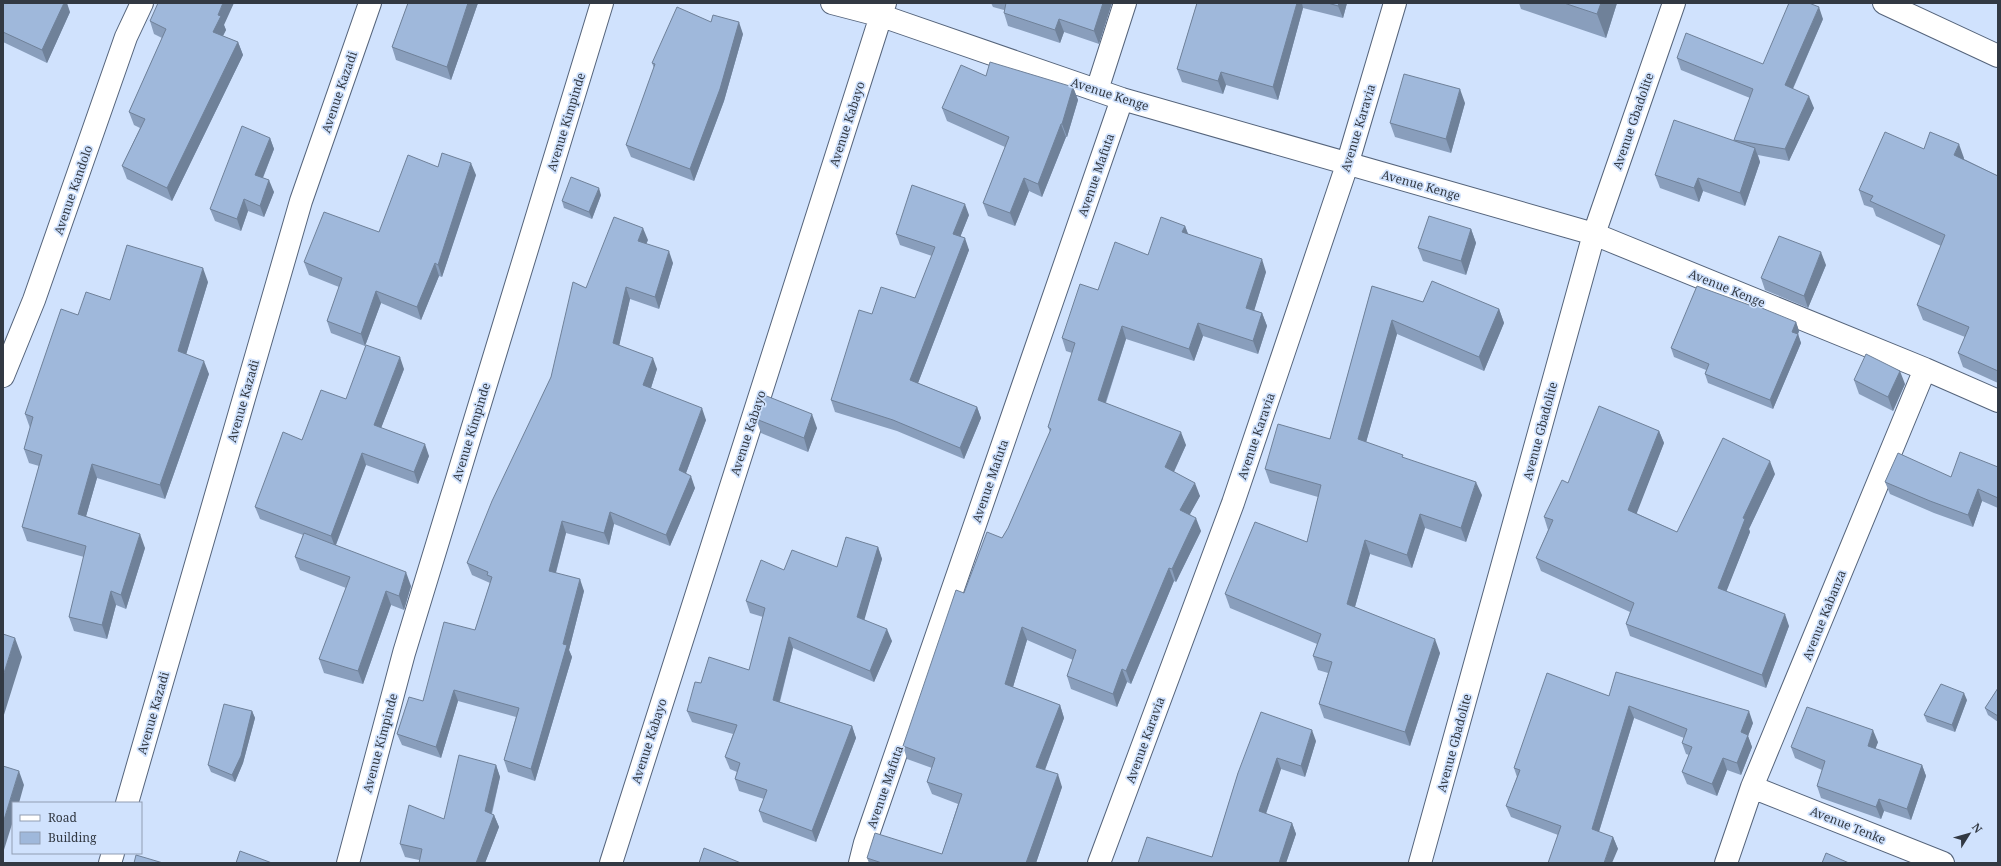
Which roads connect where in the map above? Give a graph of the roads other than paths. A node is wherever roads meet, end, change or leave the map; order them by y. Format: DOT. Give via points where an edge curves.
graph roads {
  1 [pos="142,3"];
  2 [pos="370,3"];
  3 [pos="602,3"];
  4 [pos="832,3"];
  5 [pos="1125,3"];
  6 [pos="1395,3"];
  7 [pos="1674,3"];
  8 [pos="1884,3"];
  9 [pos="883,10"];
  10 [pos="1998,56"];
  11 [pos="1097,90"];
  12 [pos="1122,99"];
  13 [pos="1347,165"];
  14 [pos="1594,234"];
  15 [pos="1926,368"];
  16 [pos="3,376"];
  17 [pos="1998,401"];
  18 [pos="1752,786"];
  19 [pos="127,802"];
  20 [pos="348,863"];
  21 [pos="611,863"];
  22 [pos="860,863"];
  23 [pos="1099,863"];
  24 [pos="1420,863"];
  25 [pos="1726,863"];
  26 [pos="1943,863"];
  1 -- 16 [label="street, Avenue Kandolo" via="126,37 34,300"];
  2 -- 19 [label="street, Avenue Kazadi" via="301,201"];
  3 -- 20 [label="street, Avenue Kimpinde" via="404,653"];
  4 -- 9 [label="street, Avenue Kenge"];
  5 -- 11 [label="street"];
  6 -- 13 [label="street, Avenue Karavia"];
  7 -- 14 [label="street, Avenue Gbadolite"];
  8 -- 10 [label="street"];
  9 -- 11 [label="street, Avenue Kenge"];
  9 -- 21 [label="street, Avenue Kabayo"];
  11 -- 12 [label="street, Avenue Kenge"];
  12 -- 13 [label="street, Avenue Kenge"];
  12 -- 22 [label="street, Avenue Mafuta"];
  13 -- 14 [label="street, Avenue Kenge"];
  13 -- 23 [label="street, Avenue Karavia" via="1233,503"];
  14 -- 15 [label="street, Avenue Kenge"];
  14 -- 24 [label="street, Avenue Gbadolite"];
  15 -- 17 [label="street, Avenue Kenge"];
  15 -- 18 [label="street, Avenue Kabanza"];
  18 -- 25 [label="street, Avenue Kabanza"];
  18 -- 26 [label="street, Avenue Tenke"];
}
